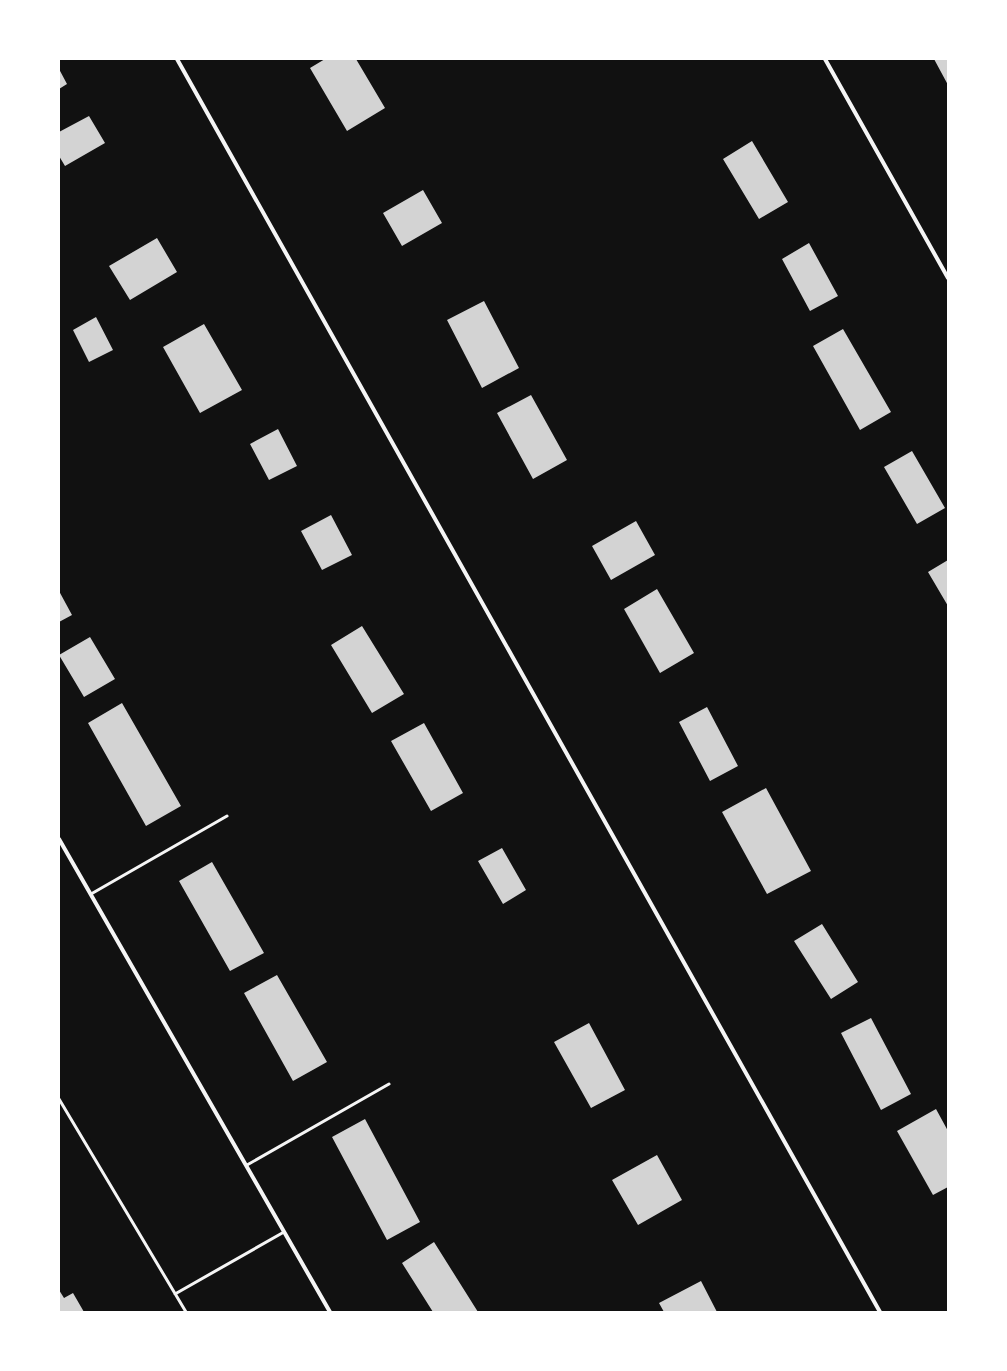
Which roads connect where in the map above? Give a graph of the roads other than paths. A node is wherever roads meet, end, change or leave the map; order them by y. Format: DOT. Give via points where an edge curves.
graph roads {
  1 [pos="177,59"];
  2 [pos="825,59"];
  3 [pos="948,278"];
  4 [pos="227,816"];
  5 [pos="59,839"];
  6 [pos="91,894"];
  7 [pos="389,1084"];
  8 [pos="59,1098"];
  9 [pos="246,1166"];
  10 [pos="284,1232"];
  11 [pos="175,1294"];
  12 [pos="186,1312"];
  13 [pos="330,1312"];
  14 [pos="880,1312"];
  1 -- 14 [label="street"];
  2 -- 3 [label="street"];
  4 -- 6 [label="lane"];
  5 -- 6 [label="street"];
  6 -- 9 [label="street"];
  7 -- 9 [label="lane"];
  8 -- 11 [label="lane"];
  9 -- 10 [label="street"];
  10 -- 11 [label="lane"];
  10 -- 13 [label="street"];
  11 -- 12 [label="lane"];
}
